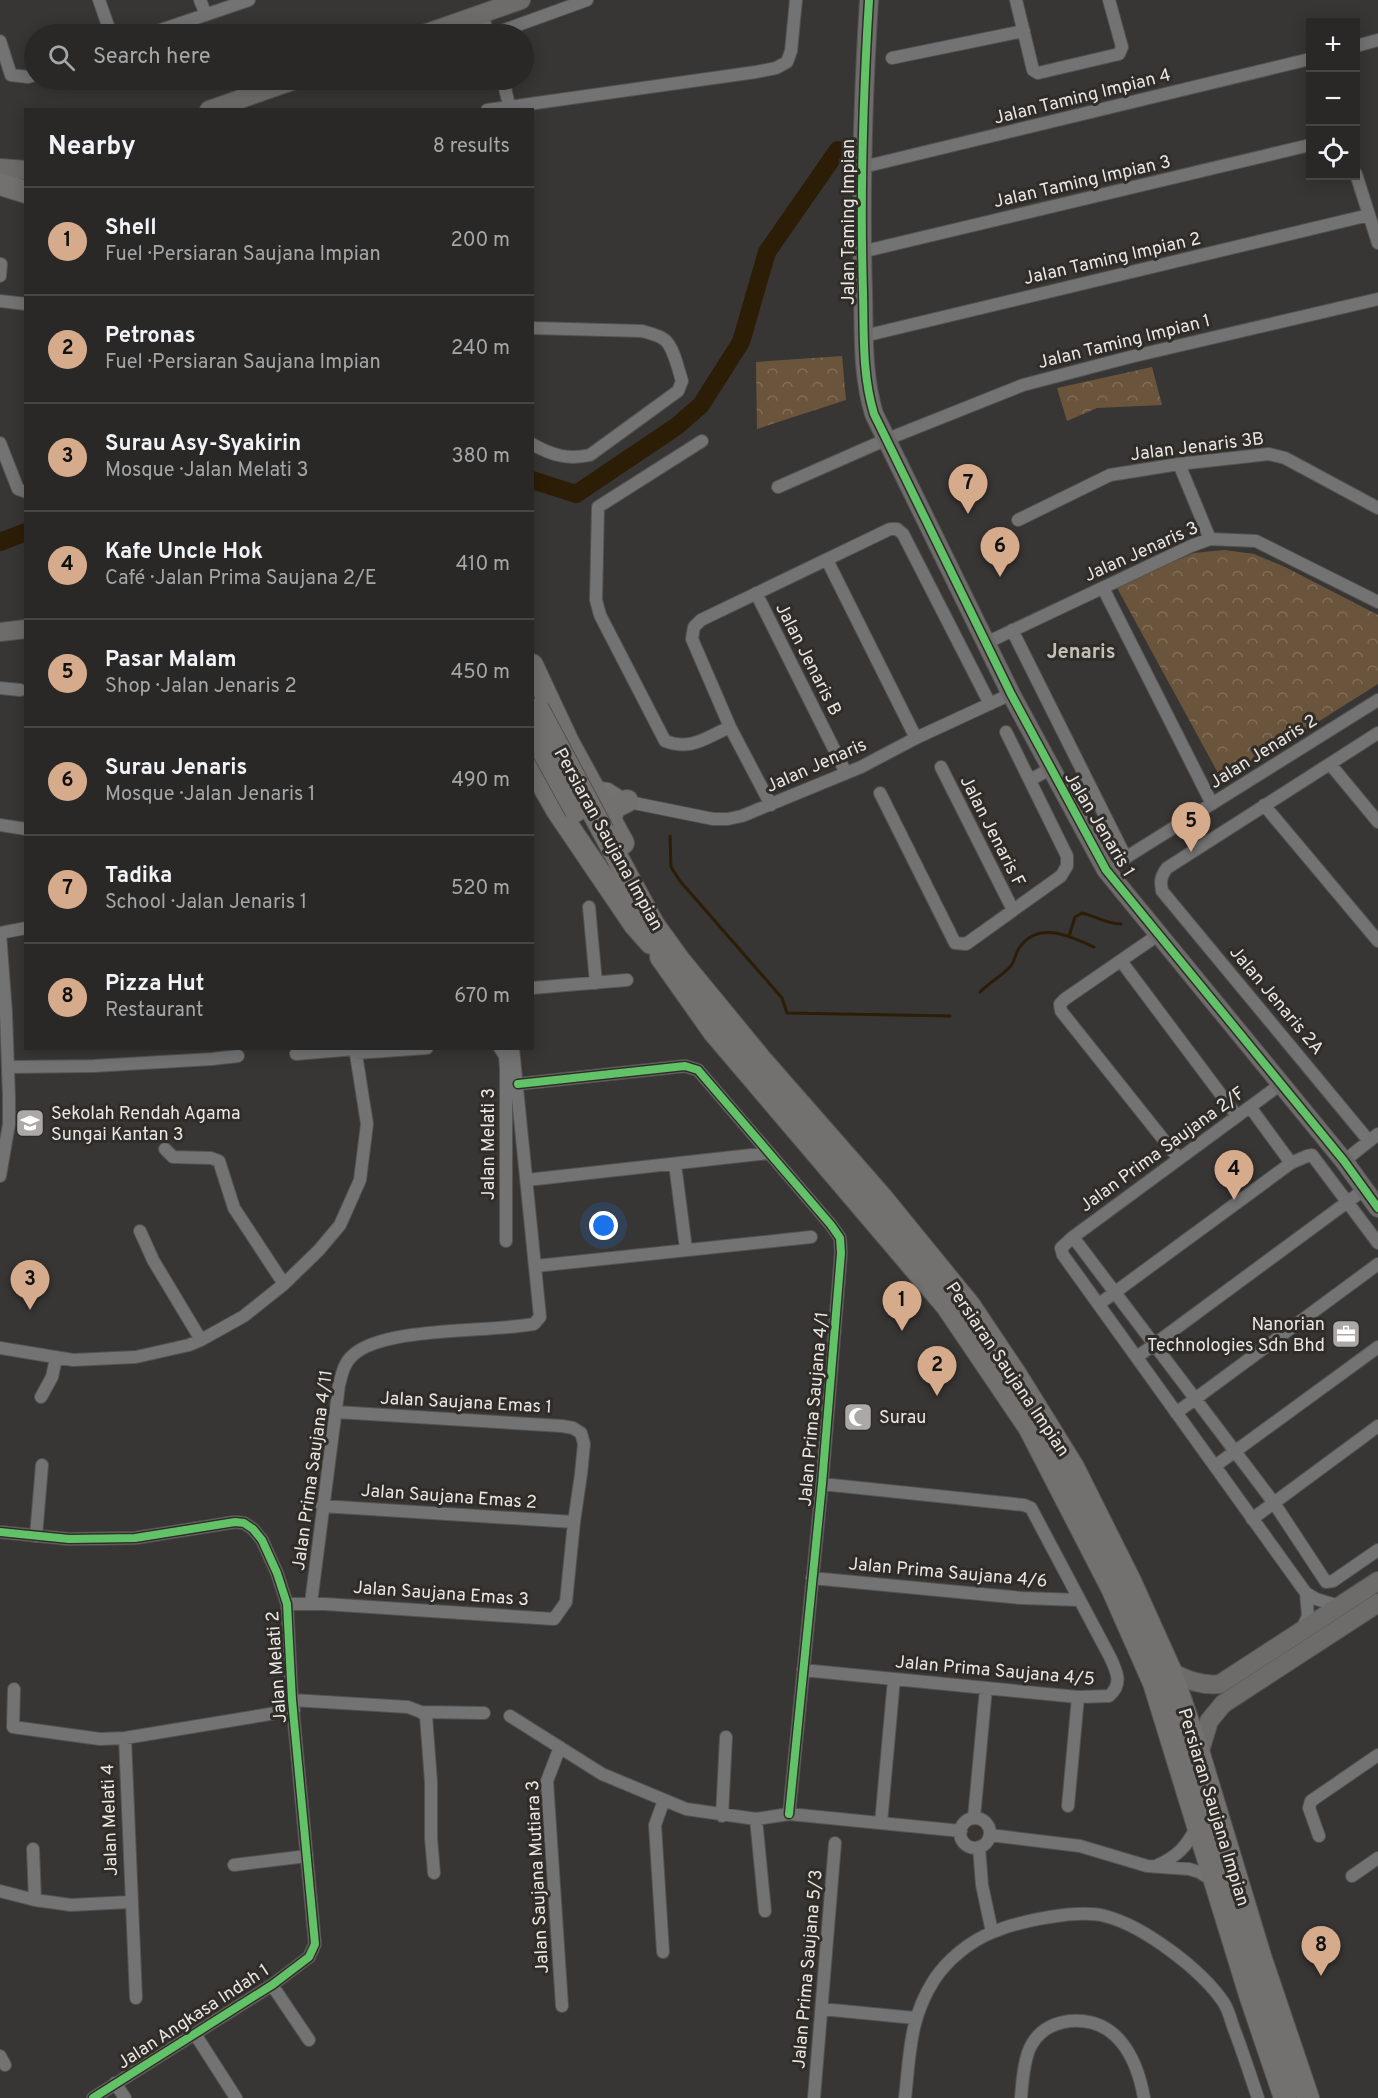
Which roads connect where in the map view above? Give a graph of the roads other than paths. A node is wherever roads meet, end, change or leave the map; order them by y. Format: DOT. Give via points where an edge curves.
graph roads {
  1 [pos="99,0"];
  2 [pos="200,0"];
  3 [pos="249,0"];
  4 [pos="521,0"];
  5 [pos="587,0"];
  6 [pos="795,0"];
  7 [pos="869,0"];
  8 [pos="1016,0"];
  9 [pos="1109,0"];
  10 [pos="206,15"];
  11 [pos="481,15"];
  12 [pos="107,24"];
  13 [pos="179,24"];
  14 [pos="454,24"];
  15 [pos="486,24"];
  16 [pos="519,24"];
  17 [pos="1024,31"];
  18 [pos="1378,40"];
  19 [pos="0,41"];
  20 [pos="1360,45"];
  21 [pos="892,58"];
  22 [pos="1306,60"];
  23 [pos="24,77"];
  24 [pos="266,90"];
  25 [pos="505,90"];
  26 [pos="509,105"];
  27 [pos="214,108"];
  28 [pos="496,108"];
  29 [pos="1306,146"];
  30 [pos="862,167"];
  31 [pos="0,168"];
  32 [pos="24,170"];
  33 [pos="24,176"];
  34 [pos="1358,180"];
  35 [pos="0,184"];
  36 [pos="24,191"];
  37 [pos="1369,215"];
  38 [pos="1378,243"];
  39 [pos="861,252"];
  40 [pos="1378,299"];
  41 [pos="0,301"];
  42 [pos="24,304"];
  43 [pos="534,328"];
  44 [pos="864,336"];
  45 [pos="885,440"];
  46 [pos="702,441"];
  47 [pos="0,443"];
  48 [pos="534,445"];
  49 [pos="1179,464"];
  50 [pos="778,487"];
  51 [pos="24,491"];
  52 [pos="1378,508"];
  53 [pos="1017,520"];
  54 [pos="1210,539"];
  55 [pos="827,560"];
  56 [pos="1103,588"];
  57 [pos="756,593"];
  58 [pos="1378,602"];
  59 [pos="24,628"];
  60 [pos="1012,630"];
  61 [pos="0,632"];
  62 [pos="986,643"];
  63 [pos="534,669"];
  64 [pos="0,688"];
  65 [pos="20,690"];
  66 [pos="1011,694"];
  67 [pos="1378,700"];
  68 [pos="990,704"];
  69 [pos="534,712"];
  70 [pos="730,727"];
  71 [pos="1006,732"];
  72 [pos="1378,733"];
  73 [pos="916,738"];
  74 [pos="1330,764"];
  75 [pos="941,767"];
  76 [pos="1050,769"];
  77 [pos="846,773"];
  78 [pos="1030,780"];
  79 [pos="536,782"];
  80 [pos="880,793"];
  81 [pos="627,801"];
  82 [pos="1212,804"];
  83 [pos="771,805"];
  84 [pos="1264,806"];
  85 [pos="599,815"];
  86 [pos="1378,822"];
  87 [pos="0,825"];
  88 [pos="24,829"];
  89 [pos="1126,858"];
  90 [pos="1106,870"];
  91 [pos="588,907"];
  92 [pos="1013,910"];
  93 [pos="24,928"];
  94 [pos="0,933"];
  95 [pos="1158,935"];
  96 [pos="1378,941"];
  97 [pos="651,943"];
  98 [pos="1121,961"];
  99 [pos="627,980"];
  100 [pos="596,982"];
  101 [pos="534,988"];
  102 [pos="355,1050"];
  103 [pos="501,1050"];
  104 [pos="513,1050"];
  105 [pos="210,1054"];
  106 [pos="296,1054"];
  107 [pos="238,1056"];
  108 [pos="9,1067"];
  109 [pos="518,1084"];
  110 [pos="1281,1084"];
  111 [pos="1250,1107"];
  112 [pos="1237,1116"];
  113 [pos="1374,1137"];
  114 [pos="165,1149"];
  115 [pos="768,1153"];
  116 [pos="1179,1159"];
  117 [pos="1344,1161"];
  118 [pos="1291,1163"];
  119 [pos="675,1164"];
  120 [pos="0,1176"];
  121 [pos="527,1180"];
  122 [pos="1365,1190"];
  123 [pos="1348,1202"];
  124 [pos="1378,1208"];
  125 [pos="140,1231"];
  126 [pos="811,1237"];
  127 [pos="1069,1240"];
  128 [pos="506,1241"];
  129 [pos="1378,1243"];
  130 [pos="686,1249"];
  131 [pos="1378,1264"];
  132 [pos="536,1266"];
  133 [pos="284,1284"];
  134 [pos="1115,1292"];
  135 [pos="1099,1304"];
  136 [pos="201,1340"];
  137 [pos="1155,1344"];
  138 [pos="1378,1347"];
  139 [pos="0,1348"];
  140 [pos="1137,1357"];
  141 [pos="56,1358"];
  142 [pos="41,1397"];
  143 [pos="1195,1399"];
  144 [pos="336,1412"];
  145 [pos="1176,1413"];
  146 [pos="1378,1426"];
  147 [pos="1235,1452"];
  148 [pos="42,1465"];
  149 [pos="1215,1466"];
  150 [pos="822,1484"];
  151 [pos="1274,1503"];
  152 [pos="322,1506"];
  153 [pos="1252,1519"];
  154 [pos="574,1522"];
  155 [pos="0,1532"];
  156 [pos="36,1536"];
  157 [pos="1378,1550"];
  158 [pos="812,1578"];
  159 [pos="1378,1581"];
  160 [pos="1306,1593"];
  161 [pos="1080,1600"];
  162 [pos="311,1603"];
  163 [pos="1378,1603"];
  164 [pos="287,1604"];
  165 [pos="1339,1606"];
  166 [pos="1300,1632"];
  167 [pos="803,1670"];
  168 [pos="1171,1671"];
  169 [pos="894,1679"];
  170 [pos="986,1688"];
  171 [pos="14,1689"];
  172 [pos="1078,1697"];
  173 [pos="293,1705"];
  174 [pos="421,1712"];
  175 [pos="484,1713"];
  176 [pos="510,1716"];
  177 [pos="726,1737"];
  178 [pos="125,1738"];
  179 [pos="560,1747"];
  180 [pos="1199,1754"];
  181 [pos="1378,1755"];
  182 [pos="664,1800"];
  183 [pos="1068,1806"];
  184 [pos="789,1814"];
  185 [pos="722,1816"];
  186 [pos="974,1818"];
  187 [pos="756,1819"];
  188 [pos="881,1823"];
  189 [pos="1197,1826"];
  190 [pos="961,1831"];
  191 [pos="990,1835"];
  192 [pos="1319,1836"];
  193 [pos="836,1843"];
  194 [pos="979,1847"];
  195 [pos="33,1850"];
  196 [pos="307,1856"];
  197 [pos="1378,1858"];
  198 [pos="234,1865"];
  199 [pos="1157,1866"];
  200 [pos="434,1873"];
  201 [pos="1352,1876"];
  202 [pos="1217,1886"];
  203 [pos="0,1891"];
  204 [pos="35,1900"];
  205 [pos="130,1902"];
  206 [pos="765,1911"];
  207 [pos="992,1932"];
  208 [pos="663,1952"];
  209 [pos="309,1957"];
  210 [pos="272,1985"];
  211 [pos="136,1998"];
  212 [pos="562,2006"];
  213 [pos="822,2009"];
  214 [pos="915,2018"];
  215 [pos="195,2034"];
  216 [pos="309,2040"];
  217 [pos="115,2083"];
  218 [pos="93,2098"];
  219 [pos="125,2098"];
  220 [pos="236,2098"];
  221 [pos="814,2098"];
  222 [pos="905,2098"];
  223 [pos="1021,2098"];
  224 [pos="1144,2098"];
  225 [pos="1258,2098"];
  226 [pos="1285,2098"];
  227 [pos="1308,2098"];
  1 -- 12 [label="street"];
  2 -- 10 [label="street"];
  3 -- 10 [label="street"];
  4 -- 11 [label="street"];
  5 -- 16 [label="street"];
  6 -- 26 [label="street" via="791,51 787,62 776,68"];
  7 -- 30 [label="street, Jalan Taming Impian"];
  8 -- 17 [label="street"];
  9 -- 17 [label="street" via="1122,46 1119,54 1038,73 1033,70"];
  10 -- 13 [label="street"];
  11 -- 14 [label="street"];
  11 -- 15 [label="street"];
  17 -- 21 [label="street"];
  18 -- 20 [label="street"];
  19 -- 23 [label="street" via="11,75"];
  22 -- 30 [label="street, Jalan Taming Impian 4"];
  24 -- 27 [label="street"];
  25 -- 26 [label="street"];
  26 -- 28 [label="street"];
  29 -- 39 [label="street, Jalan Taming Impian 3"];
  30 -- 39 [label="street, Jalan Taming Impian"];
  31 -- 32 [label="street"];
  31 -- 33 [label="highway"];
  34 -- 37 [label="street"];
  35 -- 36 [label="highway"];
  37 -- 38 [label="street"];
  37 -- 44 [label="street, Jalan Taming Impian 2"];
  39 -- 44 [label="street, Jalan Taming Impian"];
  40 -- 45 [label="street, Jalan Taming Impian 1" via="1023,385"];
  41 -- 42 [label="street"];
  43 -- 48 [label="street" via="642,331 657,336 669,345 682,381 678,391 590,455 561,457"];
  44 -- 45 [label="street, Jalan Taming Impian" via="867,390"];
  45 -- 50 [label="street, Jalan Taming Impian 1"];
  45 -- 62 [label="street, Jalan Jenaris 1"];
  46 -- 70 [label="street" via="598,507 596,600 600,615 665,741 688,746"];
  47 -- 51 [label="street" via="18,489"];
  49 -- 52 [label="street, Jalan Jenaris 3B" via="1269,454 1285,458"];
  49 -- 53 [label="street, Jalan Jenaris 3B" via="1110,475"];
  49 -- 54 [label="street"];
  54 -- 56 [label="street, Jalan Jenaris 3"];
  54 -- 58 [label="street, Jalan Jenaris 3" via="1256,541"];
  55 -- 57 [label="street"];
  55 -- 68 [label="street" via="890,530 897,529 903,534"];
  55 -- 73 [label="street"];
  56 -- 60 [label="street, Jalan Jenaris 3"];
  56 -- 82 [label="street"];
  57 -- 70 [label="street" via="694,627 692,639"];
  57 -- 77 [label="street, Jalan Jenaris B"];
  59 -- 61 [label="street"];
  60 -- 62 [label="street, Jalan Jenaris 3"];
  60 -- 89 [label="street"];
  62 -- 66 [label="street, Jalan Jenaris 1"];
  63 -- 85 [label="highway"];
  64 -- 65 [label="street"];
  66 -- 68 [label="street, Jalan Jenaris"];
  66 -- 76 [label="street, Jalan Jenaris 1"];
  67 -- 82 [label="street, Jalan Jenaris 2"];
  68 -- 73 [label="street, Jalan Jenaris"];
  69 -- 85 [label="highway, Persiaran Saujana Impian, bridge"];
  70 -- 83 [label="street"];
  71 -- 78 [label="street"];
  72 -- 74 [label="street"];
  73 -- 77 [label="street, Jalan Jenaris"];
  74 -- 84 [label="street"];
  74 -- 86 [label="street"];
  75 -- 92 [label="street, Jalan Jenaris F"];
  76 -- 78 [label="street"];
  76 -- 90 [label="street, Jalan Jenaris 1"];
  77 -- 83 [label="street, Jalan Jenaris"];
  78 -- 92 [label="street" via="1067,856 1067,866 1061,876"];
  79 -- 85 [label="street"];
  79 -- 97 [label="highway"];
  80 -- 92 [label="street" via="955,943 966,944"];
  81 -- 83 [label="street, Jalan Jenaris" via="713,819 742,816"];
  81 -- 85 [label="highway"];
  82 -- 89 [label="street, Jalan Jenaris 2"];
  84 -- 96 [label="street"];
  84 -- 113 [label="street, Jalan Jenaris 2A" via="1167,868 1162,875 1162,891"];
  85 -- 97 [label="highway, Persiaran Saujana Impian"];
  85 -- 168 [label="highway, Persiaran Saujana Impian" via="653,924 679,960 969,1305 1016,1375 1073,1467"];
  87 -- 88 [label="street"];
  89 -- 90 [label="street, Jalan Jenaris 2"];
  90 -- 95 [label="street, Jalan Jenaris 1"];
  91 -- 100 [label="street"];
  93 -- 94 [label="street"];
  94 -- 108 [label="street"];
  95 -- 98 [label="street"];
  95 -- 110 [label="street, Jalan Jenaris 1"];
  97 -- 189 [label="highway, Persiaran Saujana Impian" via="714,1032 947,1306 1029,1427 1107,1578 1154,1683"];
  98 -- 112 [label="street"];
  98 -- 116 [label="street" via="1065,999 1060,1004 1061,1011"];
  99 -- 100 [label="street"];
  100 -- 101 [label="street"];
  102 -- 106 [label="street"];
  102 -- 133 [label="street" via="367,1124 360,1180 340,1225"];
  103 -- 128 [label="street, Jalan Melati 3" via="506,1069"];
  104 -- 109 [label="street, Jalan Prima Saujana 4/11"];
  105 -- 107 [label="street"];
  105 -- 108 [label="street" via="93,1066"];
  108 -- 120 [label="street" via="9,1124"];
  109 -- 115 [label="street, Jalan Prima Saujana 4/1" via="686,1066 698,1070"];
  109 -- 121 [label="street, Jalan Prima Saujana 4/11"];
  110 -- 111 [label="street, Jalan Prima Saujana 2/F"];
  110 -- 117 [label="street, Jalan Jenaris 1"];
  111 -- 112 [label="street, Jalan Prima Saujana 2/F"];
  111 -- 118 [label="street"];
  112 -- 116 [label="street, Jalan Prima Saujana 2/F"];
  113 -- 117 [label="street"];
  114 -- 133 [label="street" via="173,1156 219,1161 234,1208"];
  115 -- 119 [label="street"];
  115 -- 150 [label="street, Jalan Prima Saujana 4/1" via="840,1238"];
  116 -- 127 [label="street, Jalan Prima Saujana 2/F"];
  117 -- 122 [label="street, Jalan Jenaris 1"];
  118 -- 123 [label="street" via="1312,1155"];
  118 -- 134 [label="street"];
  119 -- 121 [label="street"];
  119 -- 130 [label="street"];
  121 -- 132 [label="street, Jalan Prima Saujana 4/11"];
  122 -- 123 [label="street"];
  122 -- 124 [label="street, Jalan Jenaris 1"];
  123 -- 129 [label="street"];
  123 -- 137 [label="street"];
  125 -- 136 [label="street"];
  126 -- 130 [label="street"];
  127 -- 134 [label="street"];
  127 -- 135 [label="street" via="1061,1248 1064,1255"];
  130 -- 132 [label="street"];
  131 -- 143 [label="street"];
  132 -- 144 [label="street, Jalan Prima Saujana 4/11" via="541,1314 534,1324 374,1342 347,1361"];
  133 -- 136 [label="street" via="244,1316"];
  134 -- 135 [label="street"];
  134 -- 137 [label="street"];
  135 -- 140 [label="street"];
  136 -- 141 [label="street" via="136,1358"];
  137 -- 140 [label="street"];
  137 -- 143 [label="street"];
  138 -- 147 [label="street"];
  139 -- 141 [label="street"];
  140 -- 145 [label="street"];
  141 -- 142 [label="street" via="52,1377"];
  143 -- 145 [label="street"];
  143 -- 147 [label="street"];
  144 -- 152 [label="street, Jalan Prima Saujana 4/11"];
  144 -- 154 [label="street, Jalan Saujana Emas 1" via="573,1428 581,1433 584,1443"];
  145 -- 149 [label="street"];
  146 -- 151 [label="street"];
  147 -- 149 [label="street"];
  147 -- 151 [label="street"];
  148 -- 156 [label="street"];
  149 -- 153 [label="street"];
  150 -- 158 [label="street, Jalan Prima Saujana 4/1"];
  150 -- 161 [label="street, Jalan Prima Saujana 4/5" via="1031,1508"];
  151 -- 153 [label="street"];
  151 -- 157 [label="street" via="1326,1582"];
  152 -- 154 [label="street, Jalan Saujana Emas 2"];
  152 -- 162 [label="street, Jalan Prima Saujana 4/11"];
  153 -- 160 [label="street"];
  154 -- 162 [label="street, Jalan Saujana Emas 3" via="566,1602 554,1619"];
  155 -- 156 [label="street, Jalan Melati 2"];
  156 -- 164 [label="street, Jalan Melati 2" via="135,1538 244,1523 261,1540"];
  158 -- 161 [label="street, Jalan Prima Saujana 4/6"];
  158 -- 167 [label="street, Jalan Prima Saujana 4/1"];
  159 -- 165 [label="street"];
  160 -- 165 [label="street"];
  160 -- 166 [label="street" via="1308,1616"];
  161 -- 172 [label="street, Jalan Prima Saujana 4/5" via="1115,1667 1118,1681 1108,1696"];
  162 -- 164 [label="street"];
  163 -- 180 [label="street" via="1222,1704 1209,1721"];
  164 -- 173 [label="street, Jalan Melati 2"];
  165 -- 166 [label="street"];
  166 -- 168 [label="street" via="1220,1684 1199,1683"];
  167 -- 169 [label="street, Jalan Prima Saujana 4/5"];
  167 -- 184 [label="street, Jalan Prima Saujana 4/1"];
  168 -- 180 [label="highway, Persiaran Saujana Impian"];
  169 -- 170 [label="street, Jalan Prima Saujana 4/5"];
  169 -- 188 [label="street"];
  170 -- 172 [label="street, Jalan Prima Saujana 4/5"];
  170 -- 186 [label="street"];
  171 -- 178 [label="street, Jalan Melati 2" via="13,1727 100,1739"];
  172 -- 183 [label="street"];
  173 -- 174 [label="street" via="408,1707"];
  173 -- 178 [label="street, Jalan Melati 2"];
  173 -- 196 [label="street, Jalan Melati 2"];
  174 -- 175 [label="street"];
  174 -- 200 [label="street" via="426,1716 429,1751"];
  176 -- 179 [label="street"];
  177 -- 185 [label="street"];
  178 -- 205 [label="street, Jalan Melati 4"];
  179 -- 182 [label="street" via="602,1774"];
  179 -- 212 [label="street, Jalan Saujana Mutiara 3" via="547,1781"];
  180 -- 227 [label="highway, Persiaran Saujana Impian" via="1260,1956 1276,1974 1293,2018 1307,2063"];
  181 -- 192 [label="street" via="1311,1801"];
  182 -- 185 [label="street"];
  182 -- 208 [label="street" via="655,1825"];
  184 -- 187 [label="street"];
  184 -- 188 [label="street"];
  185 -- 187 [label="street"];
  186 -- 190 [label="street"];
  186 -- 191 [label="street" via="985,1822"];
  187 -- 206 [label="street"];
  188 -- 190 [label="street"];
  189 -- 199 [label="street" via="1179,1854"];
  189 -- 202 [label="highway, Persiaran Saujana Impian"];
  190 -- 194 [label="street" via="965,1844"];
  191 -- 194 [label="street"];
  191 -- 199 [label="street" via="1080,1846"];
  193 -- 213 [label="street, Jalan Prima Saujana 5/3"];
  194 -- 207 [label="street"];
  195 -- 204 [label="street"];
  196 -- 198 [label="street"];
  196 -- 209 [label="street, Jalan Melati 2" via="315,1944"];
  197 -- 201 [label="street"];
  199 -- 202 [label="street" via="1199,1872"];
  202 -- 226 [label="highway, Persiaran Saujana Impian"];
  203 -- 204 [label="street, Jalan Melati 4"];
  204 -- 205 [label="street, Jalan Melati 4" via="71,1905"];
  205 -- 211 [label="street, Jalan Melati 4"];
  207 -- 214 [label="street" via="950,1960 934,1979"];
  207 -- 225 [label="street" via="1081,1914 1104,1916 1152,1938 1197,1972 1225,2004"];
  209 -- 210 [label="street, Jalan Angkasa Indah 1"];
  210 -- 215 [label="street, Jalan Angkasa Indah 1"];
  210 -- 216 [label="street"];
  213 -- 214 [label="street"];
  213 -- 221 [label="street, Jalan Prima Saujana 5/3"];
  214 -- 222 [label="street"];
  215 -- 217 [label="street, Jalan Angkasa Indah 1"];
  215 -- 220 [label="street"];
  217 -- 218 [label="street, Jalan Angkasa Indah 1"];
  217 -- 219 [label="street"];
  223 -- 224 [label="street" via="1031,2045 1043,2031 1062,2022 1080,2020 1097,2024 1115,2035 1132,2056"];
}
